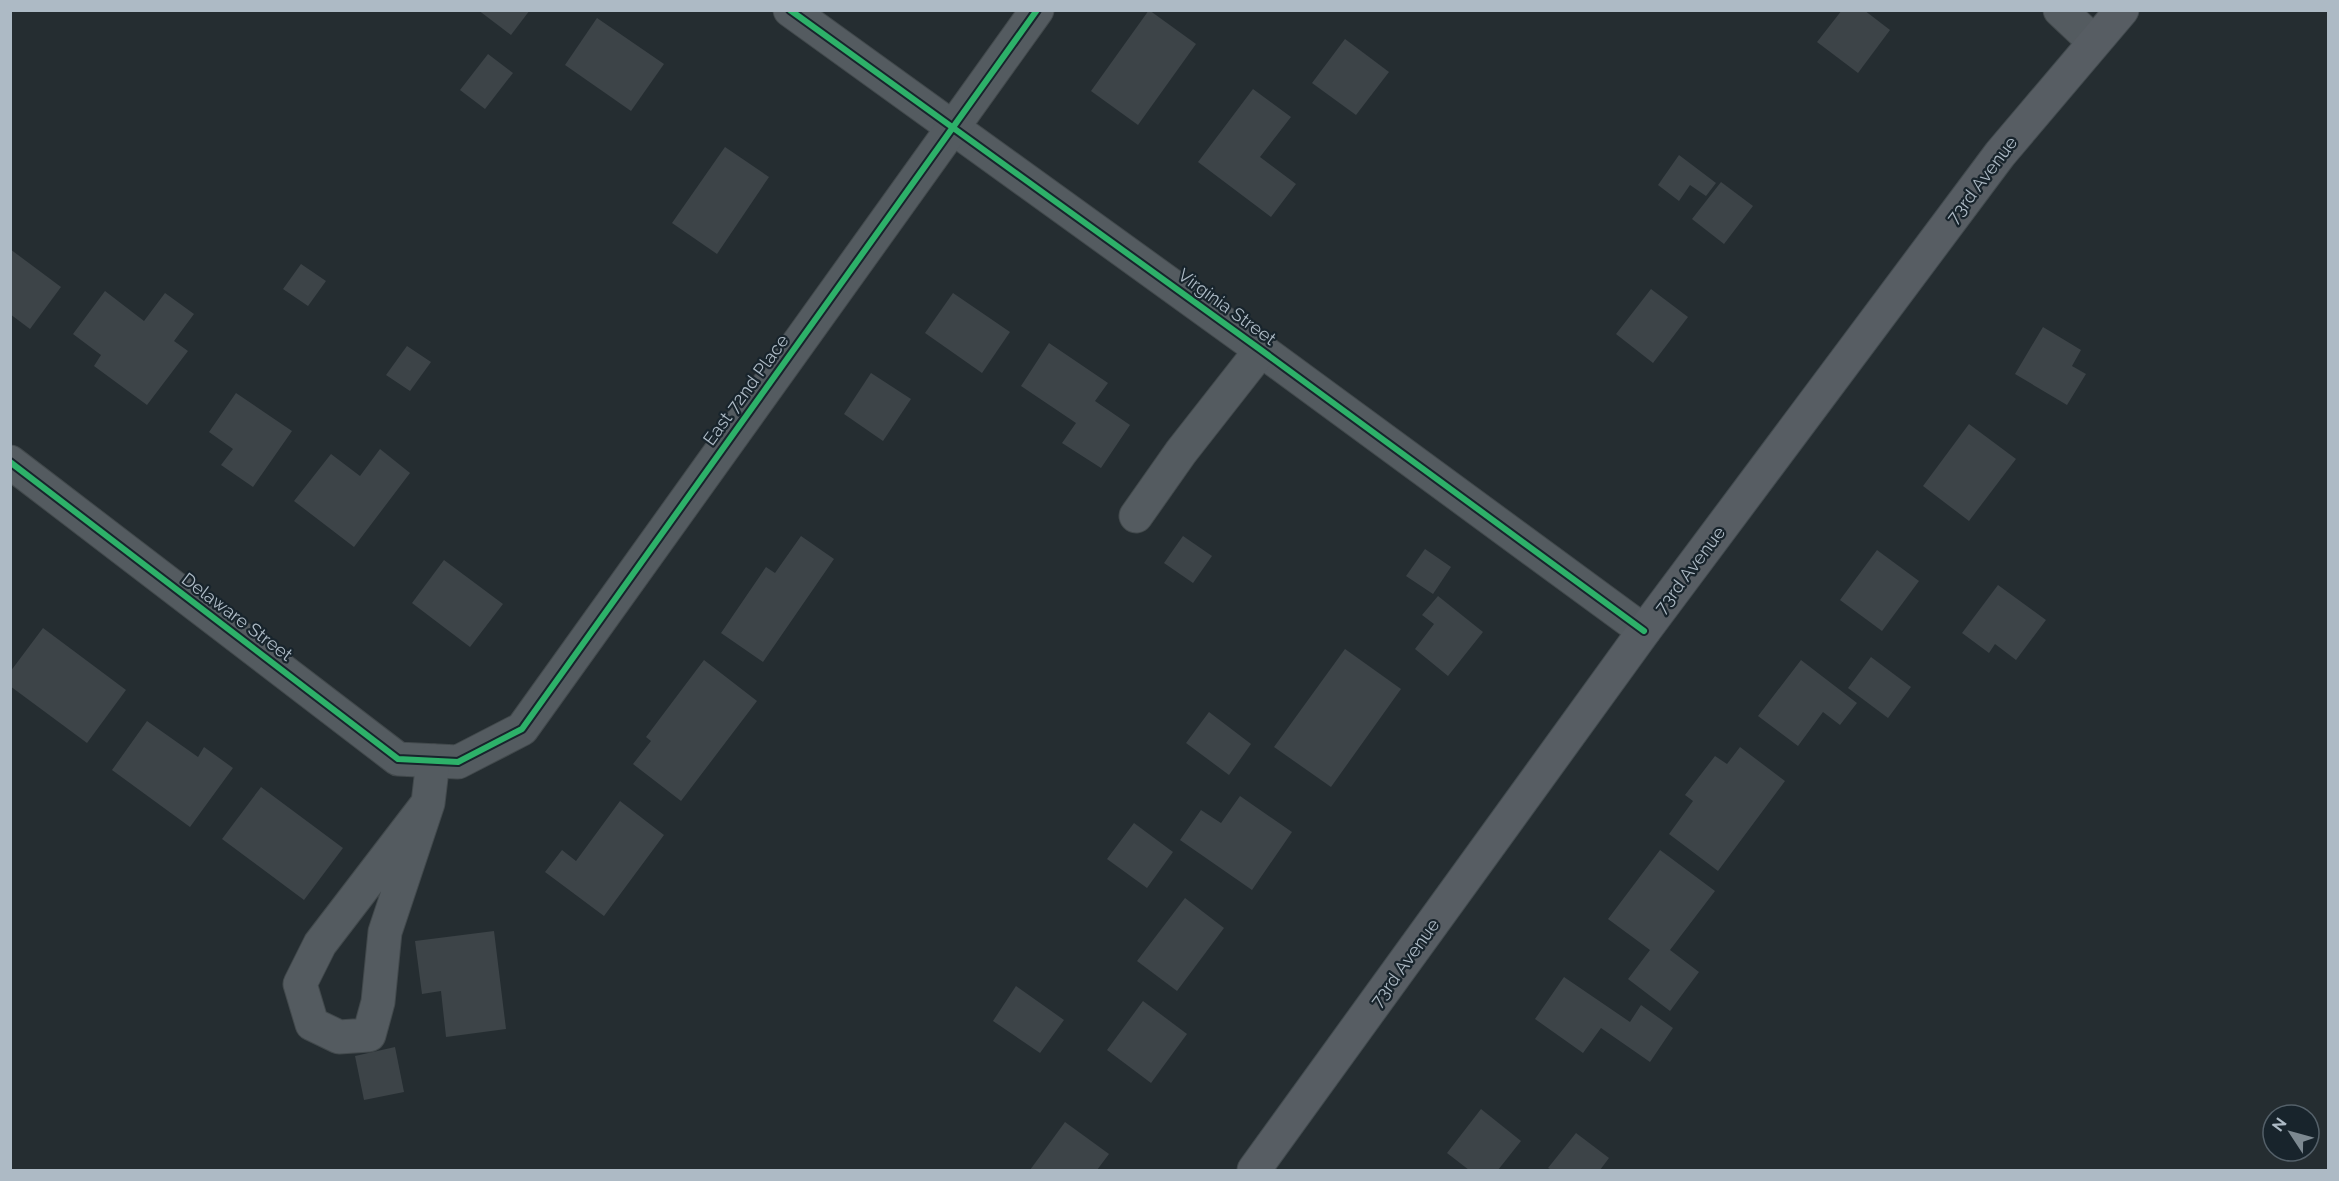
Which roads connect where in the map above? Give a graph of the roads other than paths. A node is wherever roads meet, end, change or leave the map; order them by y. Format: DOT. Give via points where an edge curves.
graph roads {
  1 [pos="790,10"];
  2 [pos="1037,10"];
  3 [pos="2060,10"];
  4 [pos="2122,10"];
  5 [pos="2093,41"];
  6 [pos="952,128"];
  7 [pos="1261,350"];
  8 [pos="10,462"];
  9 [pos="1136,516"];
  10 [pos="1644,631"];
  11 [pos="446,761"];
  12 [pos="428,803"];
  13 [pos="1254,1170"];
  1 -- 6 [label="street, Virginia Street"];
  2 -- 6 [label="street, East 72nd Place"];
  3 -- 5 [label="street"];
  4 -- 5 [label="main road, 73rd Avenue"];
  5 -- 10 [label="main road, 73rd Avenue" via="2000,154"];
  6 -- 7 [label="street, Virginia Street"];
  6 -- 11 [label="street, East 72nd Place" via="522,729"];
  7 -- 9 [label="street"];
  7 -- 10 [label="street, Virginia Street"];
  8 -- 11 [label="street, Delaware Street" via="398,759"];
  10 -- 13 [label="main road, 73rd Avenue"];
  11 -- 12 [label="street"];
  12 -- 12 [label="street" via="320,944 300,984 312,1024 339,1037 369,1035 378,1002 385,932"];
}
